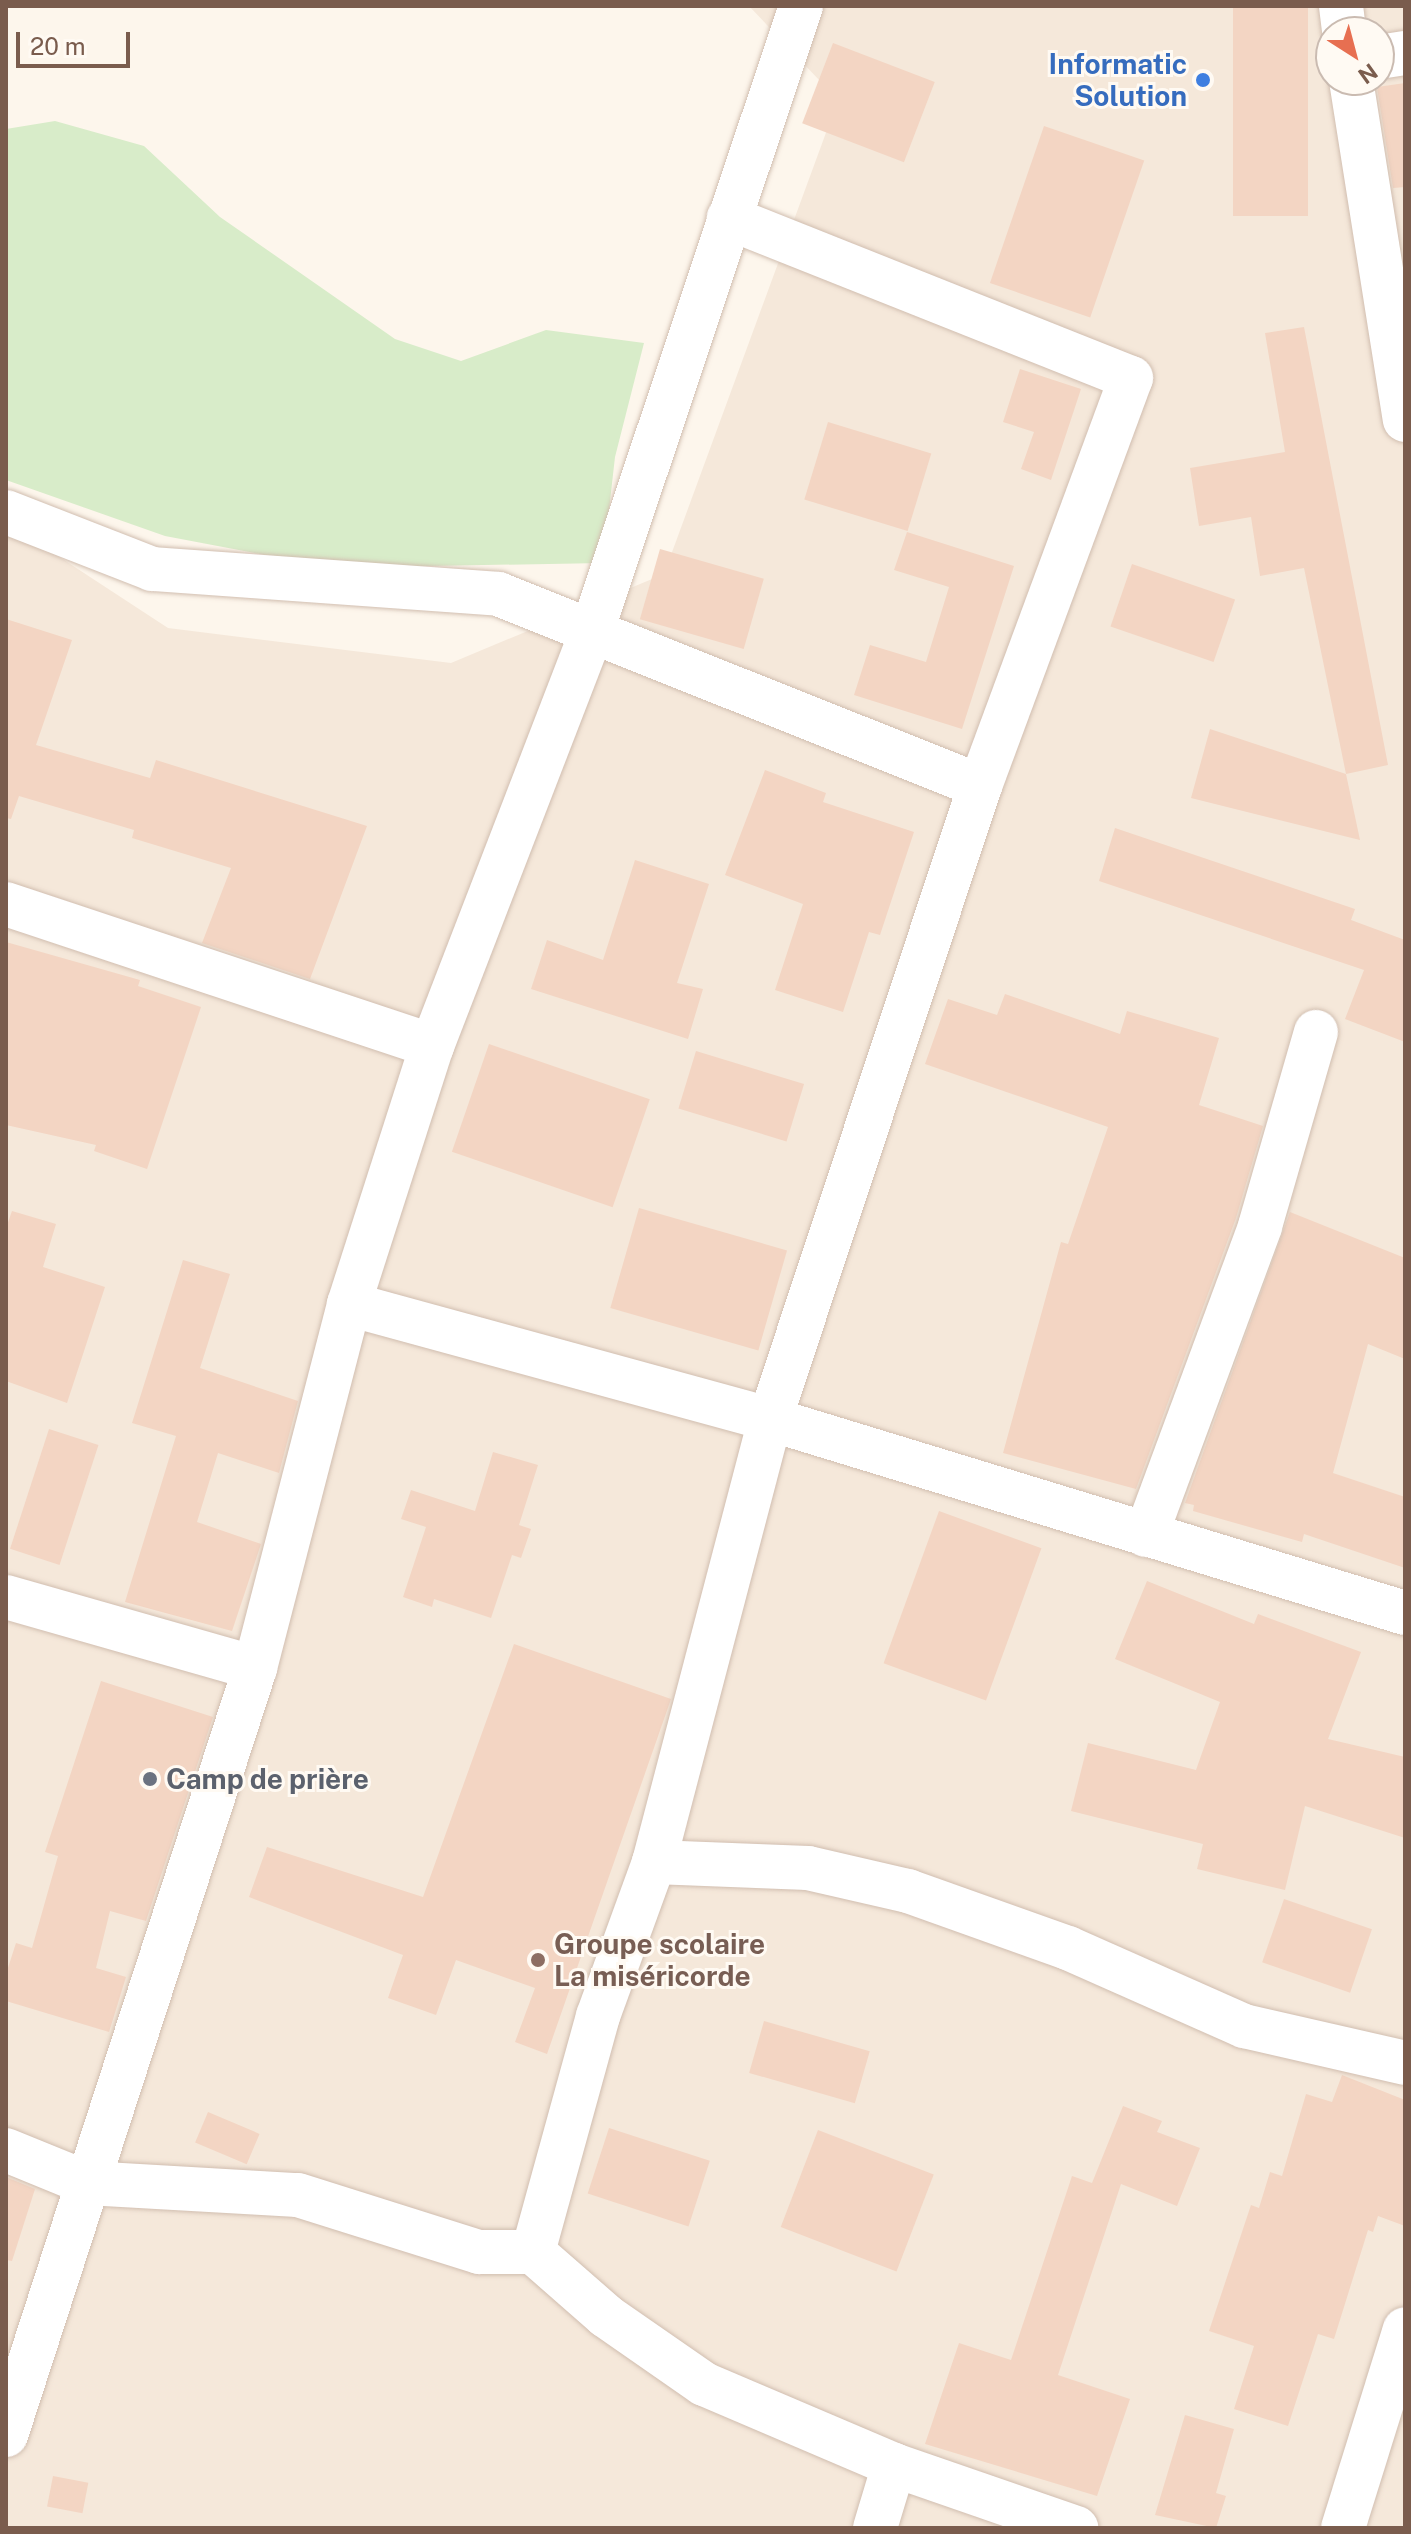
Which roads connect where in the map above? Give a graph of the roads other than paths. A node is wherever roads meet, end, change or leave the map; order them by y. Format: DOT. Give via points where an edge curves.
graph roads {
  1 [pos="801,6"];
  2 [pos="1354,96"];
  3 [pos="729,218"];
  4 [pos="1405,419"];
  5 [pos="6,512"];
  6 [pos="593,628"];
  7 [pos="980,786"];
  8 [pos="6,904"];
  9 [pos="1316,1032"];
  10 [pos="432,1046"];
  11 [pos="349,1304"];
  12 [pos="770,1419"];
  13 [pos="1146,1535"];
  14 [pos="6,1597"];
  15 [pos="1405,1613"];
  16 [pos="255,1668"];
  17 [pos="654,1862"];
  18 [pos="1405,2063"];
  19 [pos="6,2150"];
  20 [pos="87,2183"];
  21 [pos="533,2252"];
  22 [pos="1405,2329"];
  23 [pos="6,2435"];
  24 [pos="894,2465"];
  25 [pos="875,2528"];
  26 [pos="1076,2528"];
  27 [pos="1343,2528"];
  1 -- 3 [label="street"];
  2 -- 4 [label="street"];
  3 -- 6 [label="street"];
  3 -- 7 [label="street" via="1131,378"];
  5 -- 6 [label="street" via="152,569 498,594"];
  6 -- 7 [label="street"];
  6 -- 10 [label="street"];
  7 -- 12 [label="street"];
  8 -- 10 [label="street"];
  9 -- 13 [label="street" via="1260,1226"];
  10 -- 11 [label="street"];
  11 -- 12 [label="street"];
  11 -- 16 [label="street"];
  12 -- 13 [label="street"];
  12 -- 17 [label="street"];
  13 -- 15 [label="street"];
  14 -- 16 [label="street"];
  16 -- 20 [label="street"];
  17 -- 18 [label="street" via="808,1868 908,1891 1068,1948 1244,2026"];
  17 -- 21 [label="street" via="598,2016"];
  19 -- 20 [label="street"];
  20 -- 21 [label="street" via="298,2195 479,2252"];
  20 -- 23 [label="street"];
  21 -- 24 [label="street" via="606,2316 704,2384"];
  22 -- 27 [label="street"];
  24 -- 25 [label="street"];
  24 -- 26 [label="street"];
}
